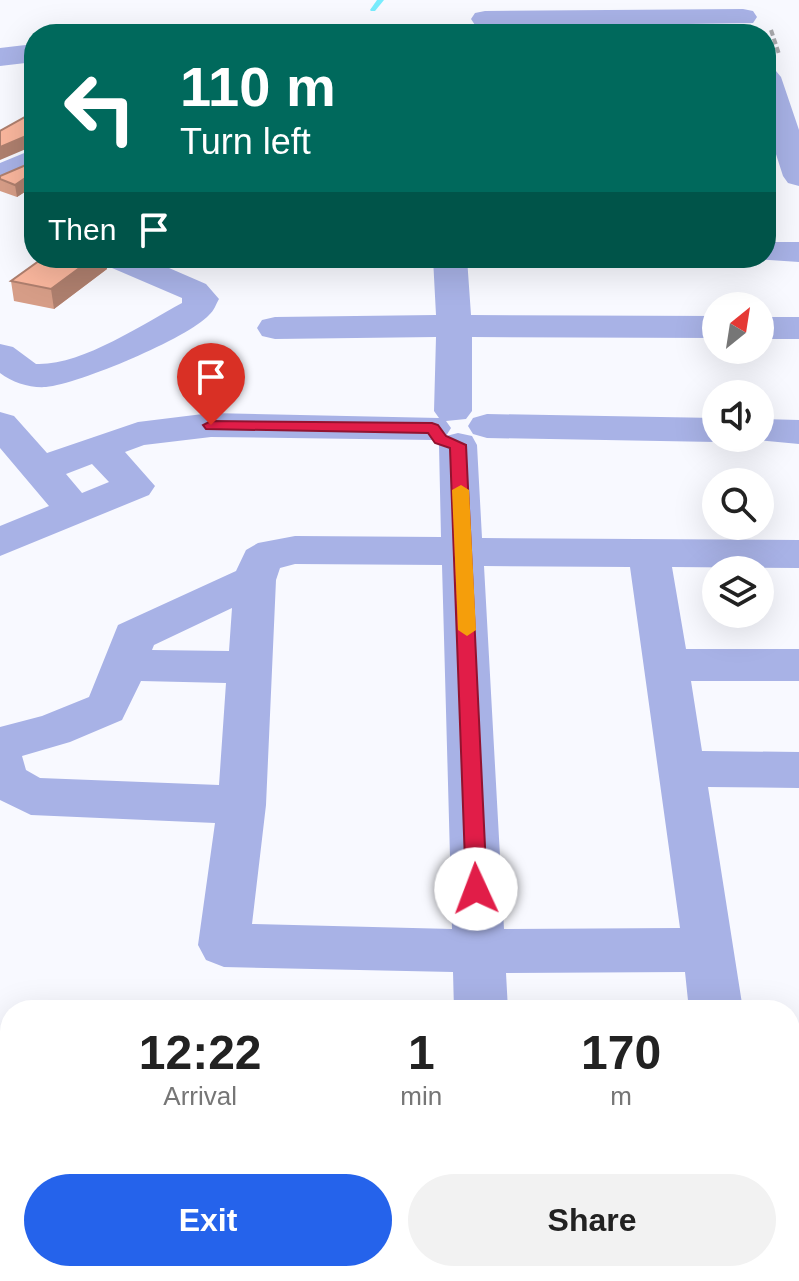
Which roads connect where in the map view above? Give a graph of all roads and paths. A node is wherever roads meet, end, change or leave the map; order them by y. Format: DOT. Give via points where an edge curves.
graph roads {
  1 [pos="481,10"];
  2 [pos="743,17"];
  3 [pos="504,24"];
  4 [pos="24,54"];
  5 [pos="0,57"];
  6 [pos="776,127"];
  7 [pos="24,163"];
  8 [pos="0,176"];
  9 [pos="792,185"];
  10 [pos="776,252"];
  11 [pos="799,252"];
  12 [pos="148,268"];
  13 [pos="451,268"];
  14 [pos="454,326"];
  15 [pos="702,327"];
  16 [pos="275,328"];
  17 [pos="774,328"];
  18 [pos="799,328"];
  19 [pos="0,355"];
  20 [pos="0,424"];
  21 [pos="458,427"];
  22 [pos="702,430"];
  23 [pos="774,431"];
  24 [pos="799,432"];
  25 [pos="99,448"];
  26 [pos="40,470"];
  27 [pos="75,511"];
  28 [pos="0,542"];
  29 [pos="464,552"];
  30 [pos="649,553"];
  31 [pos="799,554"];
  32 [pos="255,580"];
  33 [pos="126,665"];
  34 [pos="667,665"];
  35 [pos="799,665"];
  36 [pos="250,668"];
  37 [pos="0,745"];
  38 [pos="0,760"];
  39 [pos="683,769"];
  40 [pos="799,770"];
  41 [pos="242,805"];
  42 [pos="709,950"];
  43 [pos="479,951"];
  44 [pos="481,1000"];
  45 [pos="715,1000"];
  1 -- 2 [label="street"];
  1 -- 3 [label="street"];
  4 -- 5 [label="street"];
  6 -- 9 [label="street"];
  7 -- 8 [label="street"];
  10 -- 11 [label="street"];
  12 -- 19 [label="street" via="194,291 201,299 196,309 72,370 48,376 31,375"];
  13 -- 14 [label="street"];
  14 -- 15 [label="street"];
  14 -- 16 [label="street"];
  14 -- 21 [label="street"];
  17 -- 18 [label="street"];
  20 -- 26 [label="street"];
  21 -- 22 [label="street"];
  21 -- 25 [label="street" via="211,425 138,434"];
  21 -- 29 [label="street"];
  23 -- 24 [label="street"];
  25 -- 26 [label="street"];
  25 -- 27 [label="street" via="135,486"];
  26 -- 27 [label="street"];
  27 -- 28 [label="street"];
  29 -- 30 [label="street"];
  29 -- 32 [label="street" via="295,550 261,560"];
  29 -- 43 [label="street"];
  30 -- 31 [label="street"];
  30 -- 34 [label="street"];
  32 -- 33 [label="street" via="134,636"];
  32 -- 36 [label="street"];
  33 -- 36 [label="street"];
  33 -- 37 [label="street" via="106,708"];
  34 -- 35 [label="street"];
  34 -- 39 [label="street"];
  36 -- 41 [label="street"];
  38 -- 41 [label="street" via="5,780 31,796"];
  39 -- 40 [label="street"];
  39 -- 42 [label="street"];
  41 -- 43 [label="street" via="224,945"];
  42 -- 43 [label="street"];
  42 -- 45 [label="street"];
  43 -- 44 [label="street"];
}
